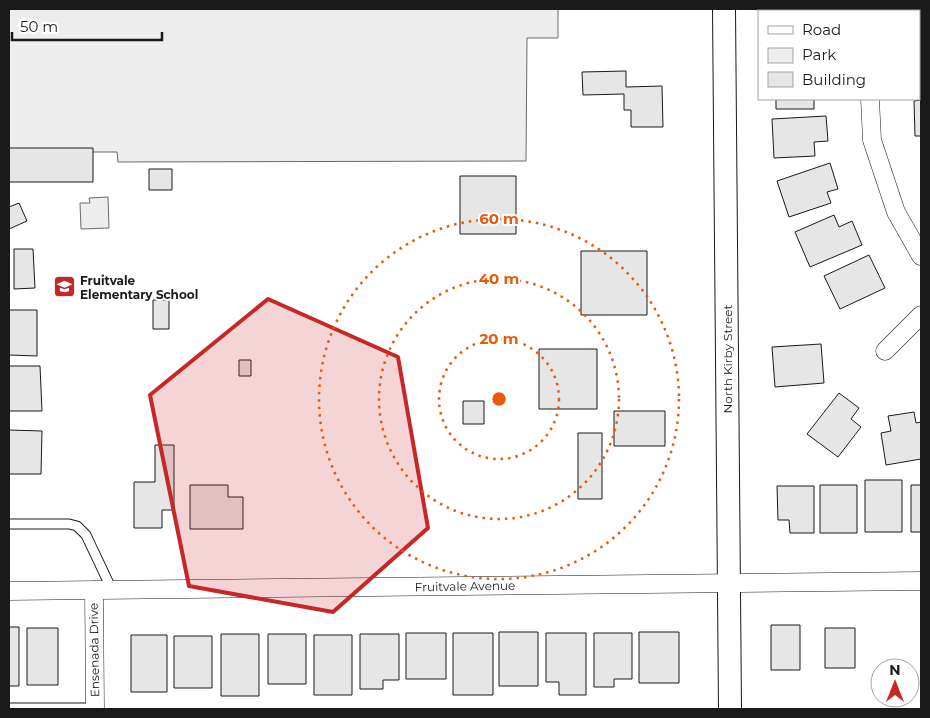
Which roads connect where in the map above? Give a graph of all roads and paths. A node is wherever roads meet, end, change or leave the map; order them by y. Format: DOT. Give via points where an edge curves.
graph roads {
  1 [pos="724,9"];
  2 [pos="870,100"];
  3 [pos="921,256"];
  4 [pos="921,315"];
  5 [pos="885,351"];
  6 [pos="9,524"];
  7 [pos="921,581"];
  8 [pos="729,582"];
  9 [pos="94,590"];
  10 [pos="112,590"];
  11 [pos="9,591"];
  12 [pos="9,708"];
  13 [pos="95,709"];
  14 [pos="730,709"];
  1 -- 8 [label="street, North Kirby Street"];
  2 -- 3 [label="street" via="872,140 896,212"];
  4 -- 5 [label="street"];
  6 -- 10 [label="lane" via="77,526 86,535"];
  7 -- 8 [label="street, Fruitvale Avenue"];
  8 -- 10 [label="street, Fruitvale Avenue"];
  8 -- 14 [label="street, North Kirby Street"];
  9 -- 10 [label="street, Fruitvale Avenue"];
  9 -- 11 [label="street, Fruitvale Avenue"];
  9 -- 13 [label="street, Ensenada Drive"];
  12 -- 13 [label="lane"];
}
